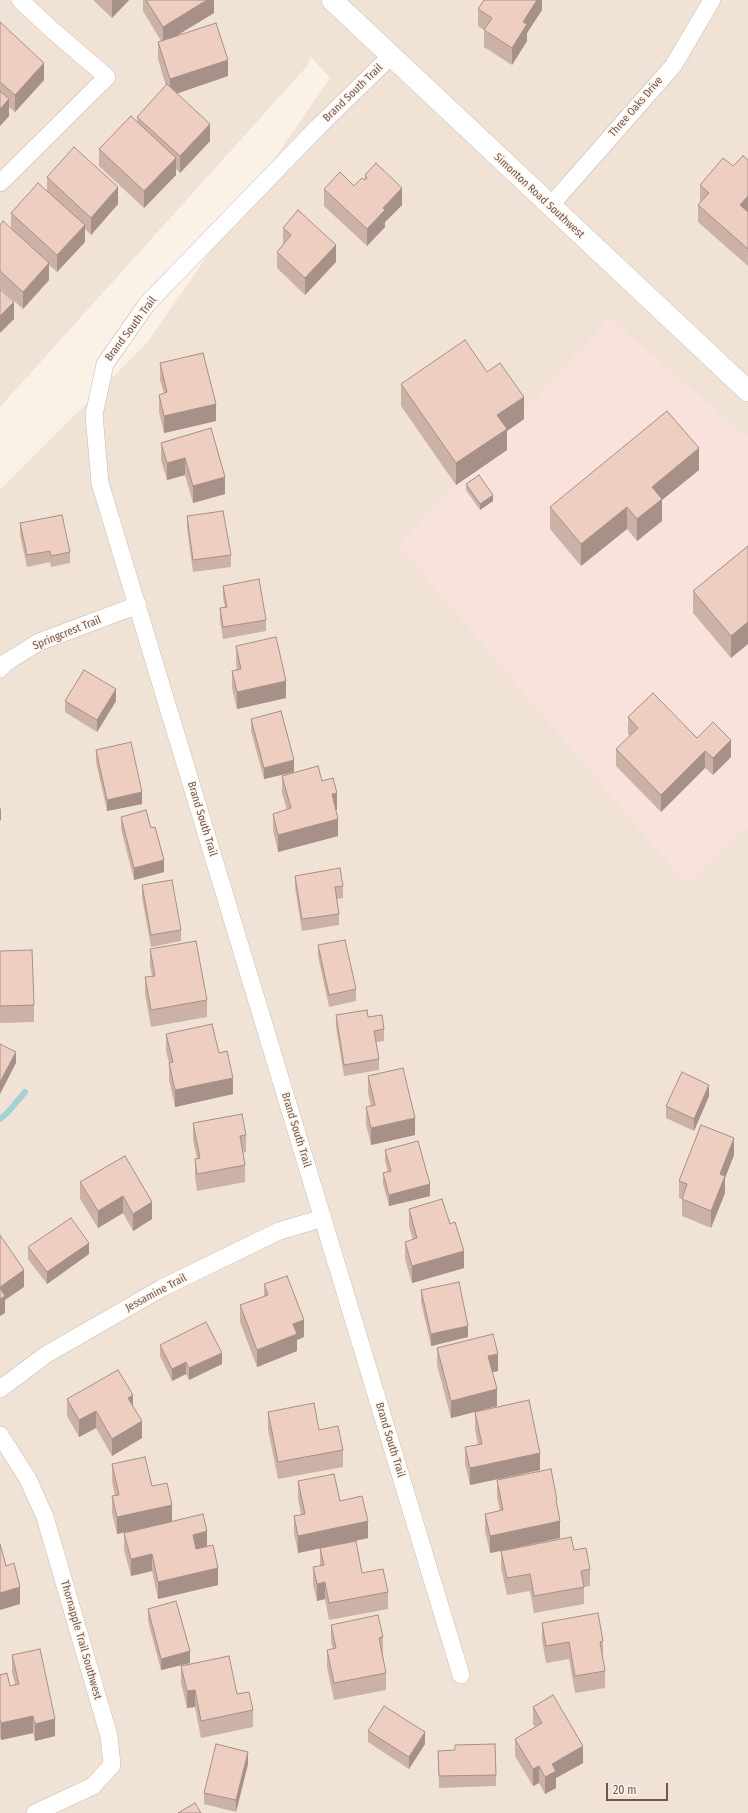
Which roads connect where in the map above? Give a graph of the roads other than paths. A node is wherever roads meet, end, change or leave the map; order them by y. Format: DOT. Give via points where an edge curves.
graph roads {
  1 [pos="20,0"];
  2 [pos="332,0"];
  3 [pos="712,0"];
  4 [pos="391,56"];
  5 [pos="0,182"];
  6 [pos="550,206"];
  7 [pos="748,391"];
  8 [pos="138,605"];
  9 [pos="0,669"];
  10 [pos="323,1218"];
  11 [pos="0,1389"];
  12 [pos="0,1435"];
  13 [pos="461,1675"];
  14 [pos="35,1813"];
  1 -- 5 [label="street" via="107,78"];
  2 -- 4 [label="street, Simonton Road Southwest"];
  3 -- 6 [label="street, Three Oaks Drive" via="672,66"];
  4 -- 6 [label="street, Simonton Road Southwest"];
  4 -- 8 [label="street, Brand South Trail" via="318,127 147,304 105,364 94,415 100,483"];
  6 -- 7 [label="street, Simonton Road Southwest"];
  8 -- 9 [label="street, Springcrest Trail" via="39,642 5,663"];
  8 -- 10 [label="street, Brand South Trail"];
  10 -- 11 [label="street, Jessamine Trail" via="279,1231 162,1288 47,1354"];
  10 -- 13 [label="street, Brand South Trail"];
  12 -- 14 [label="street, Thornapple Trail Southwest" via="28,1479 45,1517 109,1736 112,1765 93,1786"];
}
